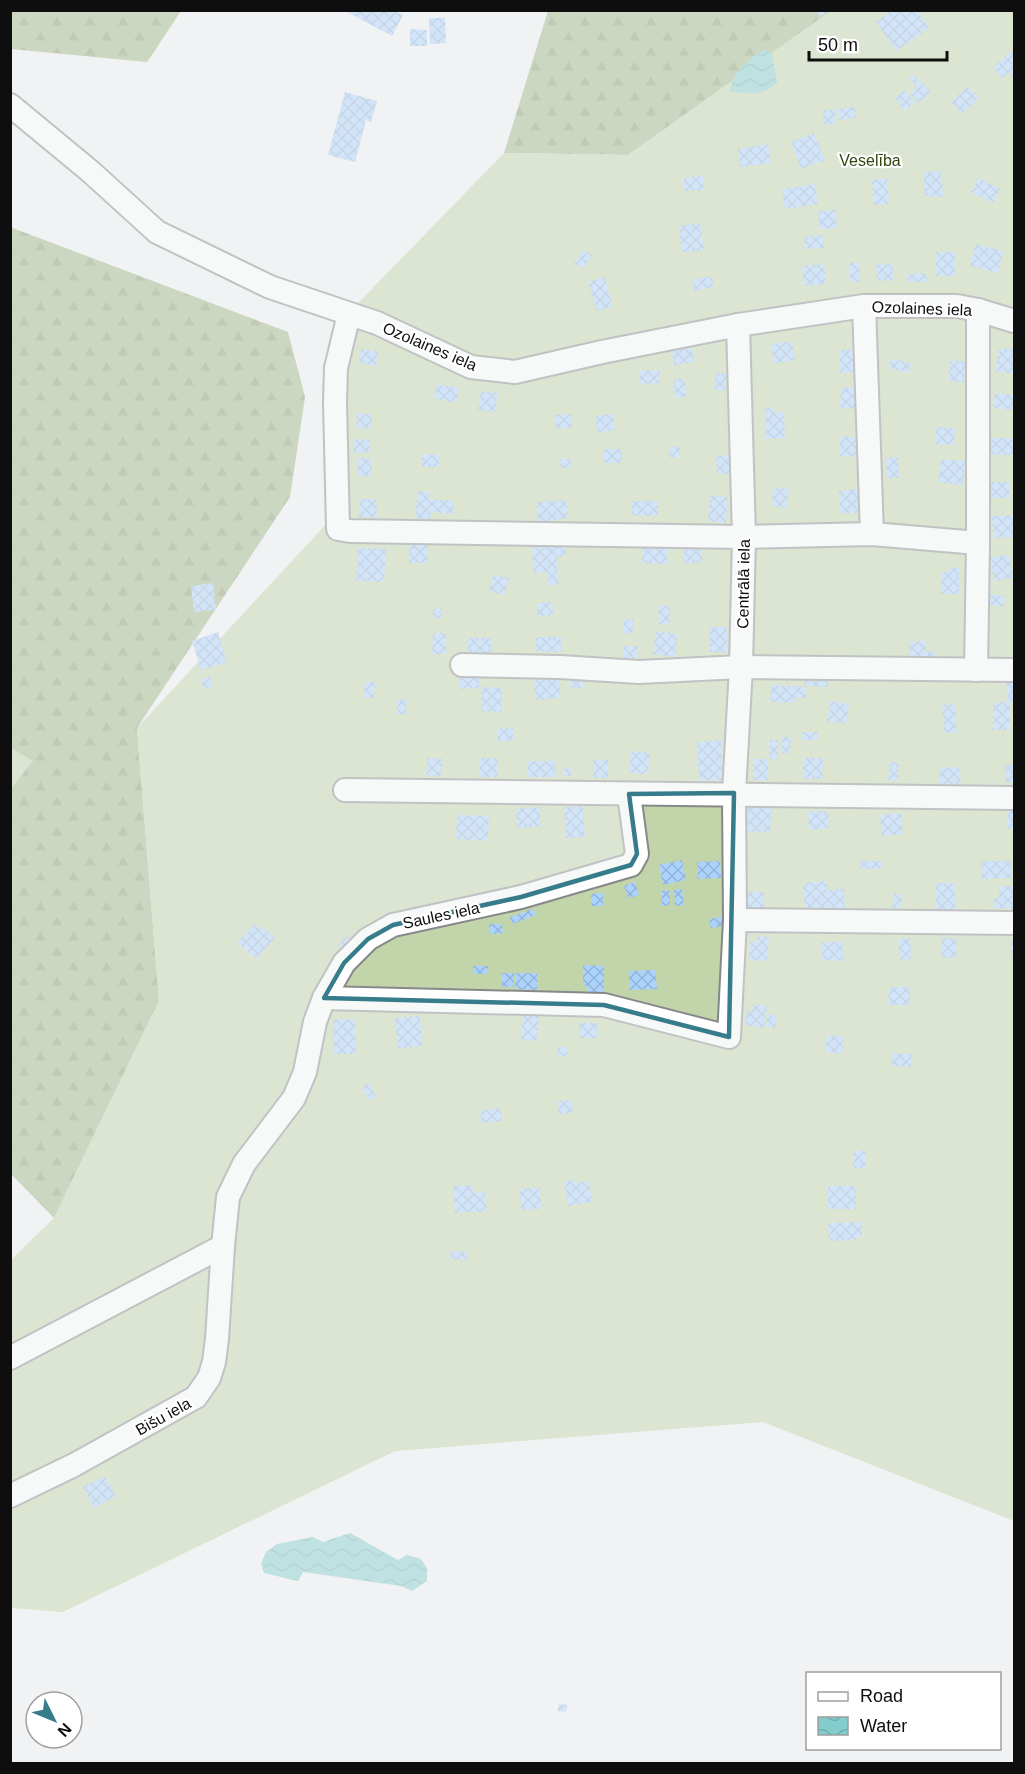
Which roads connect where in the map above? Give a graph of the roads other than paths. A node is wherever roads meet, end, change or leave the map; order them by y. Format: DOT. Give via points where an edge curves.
graph roads {
  1 [pos="10,105"];
  2 [pos="864,306"];
  3 [pos="978,310"];
  4 [pos="349,314"];
  5 [pos="1014,321"];
  6 [pos="738,325"];
  7 [pos="872,534"];
  8 [pos="744,537"];
  9 [pos="978,543"];
  10 [pos="462,665"];
  11 [pos="741,667"];
  12 [pos="976,670"];
  13 [pos="1014,670"];
  14 [pos="345,790"];
  15 [pos="734,793"];
  16 [pos="629,794"];
  17 [pos="1014,798"];
  18 [pos="735,920"];
  19 [pos="1014,923"];
  20 [pos="324,998"];
  21 [pos="228,1197"];
  22 [pos="223,1246"];
  23 [pos="10,1358"];
  24 [pos="10,1496"];
  1 -- 4 [label="street, Ozolaines iela" via="157,232 270,287"];
  2 -- 3 [label="street, Ozolaines iela" via="957,306"];
  2 -- 6 [label="street, Ozolaines iela"];
  2 -- 7 [label="street"];
  3 -- 5 [label="street, Ozolaines iela"];
  3 -- 9 [label="street"];
  4 -- 6 [label="street, Ozolaines iela" via="471,367 515,372"];
  4 -- 8 [label="street" via="336,368 338,529"];
  6 -- 8 [label="street, Centrālā iela"];
  7 -- 8 [label="street"];
  7 -- 9 [label="street"];
  8 -- 11 [label="street, Centrālā iela"];
  9 -- 12 [label="street"];
  10 -- 11 [label="street" via="639,672"];
  11 -- 12 [label="street"];
  11 -- 15 [label="street, Centrālā iela"];
  12 -- 13 [label="street"];
  14 -- 16 [label="street"];
  15 -- 16 [label="street"];
  15 -- 17 [label="street"];
  15 -- 18 [label="street, Centrālā iela"];
  16 -- 20 [label="street, Saules iela" via="637,854 631,865 521,897 393,925 368,939 344,963"];
  18 -- 19 [label="street"];
  18 -- 20 [label="street, Centrālā iela" via="729,1037 604,1005"];
  20 -- 21 [label="street, Saules iela" via="305,1072 294,1098 244,1164"];
  21 -- 22 [label="street, Bišu iela"];
  22 -- 23 [label="street"];
  22 -- 24 [label="street, Bišu iela" via="214,1362 196,1397"];
}
